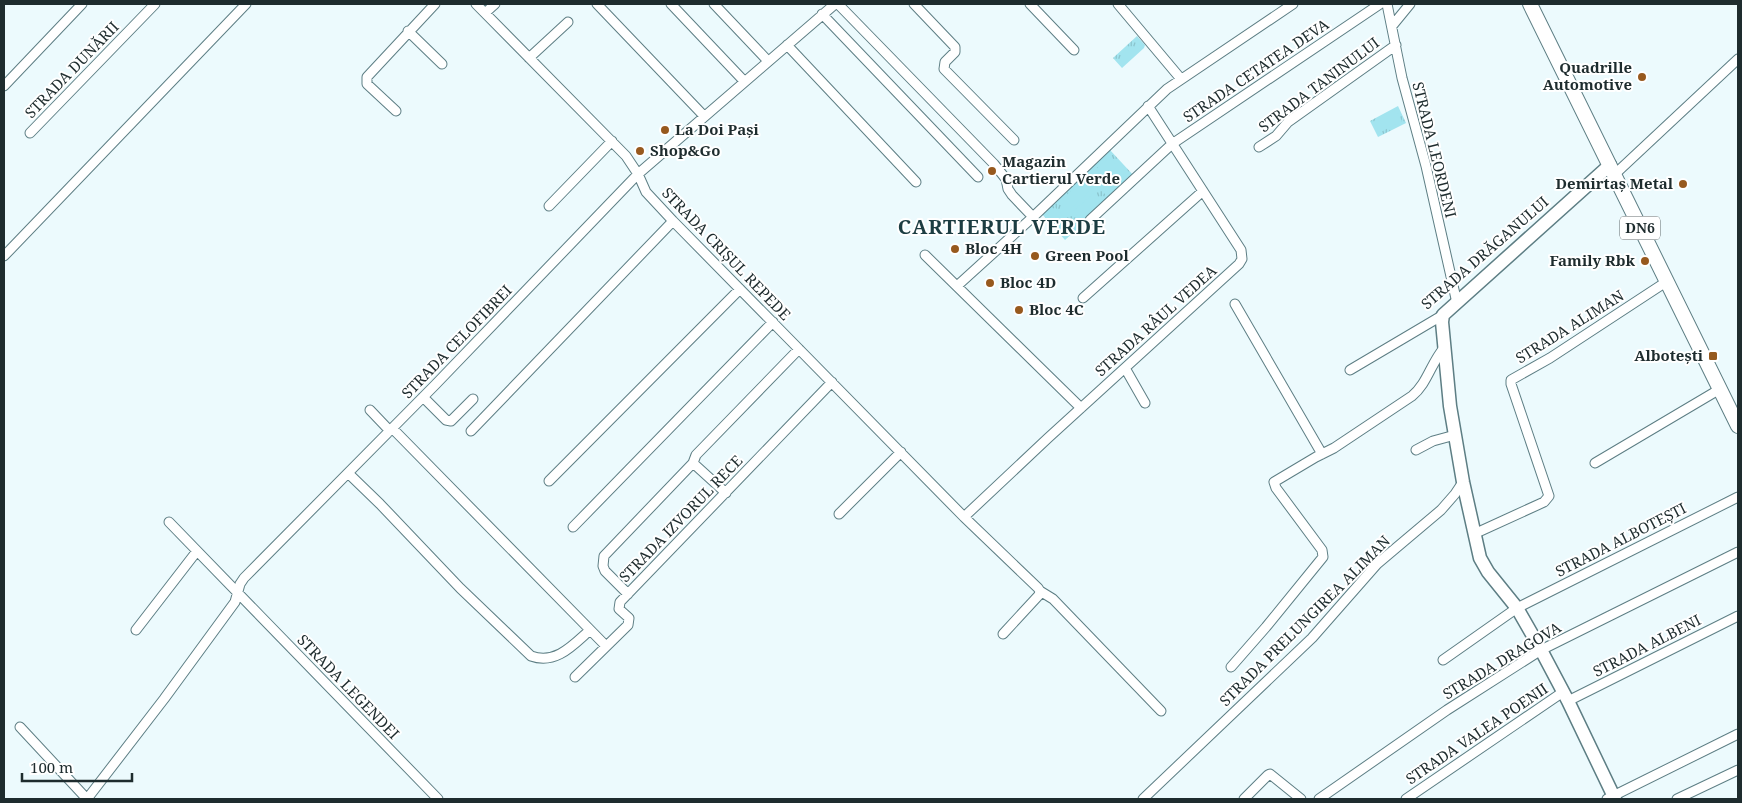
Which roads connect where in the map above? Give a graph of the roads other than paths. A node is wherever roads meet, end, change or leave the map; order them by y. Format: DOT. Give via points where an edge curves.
graph roads {
  1 [pos="82,4"];
  2 [pos="155,4"];
  3 [pos="246,4"];
  4 [pos="435,4"];
  5 [pos="476,4"];
  6 [pos="495,4"];
  7 [pos="597,4"];
  8 [pos="671,4"];
  9 [pos="714,4"];
  10 [pos="836,4"];
  11 [pos="914,4"];
  12 [pos="1030,4"];
  13 [pos="1118,4"];
  14 [pos="1293,4"];
  15 [pos="1380,4"];
  16 [pos="1387,4"];
  17 [pos="1410,4"];
  18 [pos="1530,4"];
  19 [pos="485,13"];
  20 [pos="822,14"];
  21 [pos="568,22"];
  22 [pos="1392,26"];
  23 [pos="408,31"];
  24 [pos="787,45"];
  25 [pos="1396,45"];
  26 [pos="1074,50"];
  27 [pos="529,58"];
  28 [pos="1738,59"];
  29 [pos="768,61"];
  30 [pos="442,64"];
  31 [pos="1181,79"];
  32 [pos="744,81"];
  33 [pos="4,86"];
  34 [pos="1148,106"];
  35 [pos="396,111"];
  36 [pos="704,116"];
  37 [pos="30,133"];
  38 [pos="1014,140"];
  39 [pos="612,141"];
  40 [pos="1172,144"];
  41 [pos="1259,147"];
  42 [pos="1612,170"];
  43 [pos="638,174"];
  44 [pos="978,177"];
  45 [pos="916,182"];
  46 [pos="1203,192"];
  47 [pos="549,206"];
  48 [pos="1033,217"];
  49 [pos="1090,220"];
  50 [pos="673,221"];
  51 [pos="925,255"];
  52 [pos="4,256"];
  53 [pos="1666,282"];
  54 [pos="957,286"];
  55 [pos="740,289"];
  56 [pos="1083,298"];
  57 [pos="1457,303"];
  58 [pos="1235,304"];
  59 [pos="1443,315"];
  60 [pos="773,322"];
  61 [pos="1444,348"];
  62 [pos="799,349"];
  63 [pos="1124,368"];
  64 [pos="1350,370"];
  65 [pos="832,382"];
  66 [pos="1720,389"];
  67 [pos="423,397"];
  68 [pos="473,399"];
  69 [pos="1145,404"];
  70 [pos="1081,408"];
  71 [pos="370,410"];
  72 [pos="1738,426"];
  73 [pos="391,429"];
  74 [pos="471,431"];
  75 [pos="1455,435"];
  76 [pos="1416,450"];
  77 [pos="901,452"];
  78 [pos="1322,454"];
  79 [pos="693,463"];
  80 [pos="1595,463"];
  81 [pos="348,473"];
  82 [pos="550,481"];
  83 [pos="1463,482"];
  84 [pos="726,493"];
  85 [pos="1738,497"];
  86 [pos="839,514"];
  87 [pos="964,518"];
  88 [pos="169,522"];
  89 [pos="573,527"];
  90 [pos="1474,534"];
  91 [pos="197,551"];
  92 [pos="1738,552"];
  93 [pos="1040,591"];
  94 [pos="238,594"];
  95 [pos="628,594"];
  96 [pos="1517,608"];
  97 [pos="1738,616"];
  98 [pos="136,630"];
  99 [pos="590,630"];
  100 [pos="1003,634"];
  101 [pos="606,646"];
  102 [pos="1541,650"];
  103 [pos="1443,660"];
  104 [pos="1231,667"];
  105 [pos="575,677"];
  106 [pos="1565,696"];
  107 [pos="1161,710"];
  108 [pos="20,727"];
  109 [pos="1738,734"];
  110 [pos="1738,770"];
  111 [pos="1612,798"];
  112 [pos="87,799"];
  113 [pos="438,799"];
  114 [pos="1143,799"];
  115 [pos="1244,799"];
  116 [pos="1301,799"];
  117 [pos="1319,799"];
  118 [pos="1406,799"];
  119 [pos="1677,799"];
  1 -- 33 [label="street"];
  2 -- 37 [label="street, STRADA DUNĂRII"];
  3 -- 52 [label="street"];
  4 -- 23 [label="street"];
  5 -- 19 [label="street, STRADA CRIȘUL REPEDE"];
  6 -- 19 [label="street"];
  7 -- 36 [label="street"];
  8 -- 32 [label="street"];
  9 -- 29 [label="street"];
  10 -- 20 [label="street, STRADA CELOFIBREI"];
  10 -- 48 [label="street" via="994,164 1006,179 1012,195"];
  11 -- 38 [label="street" via="955,47 944,69"];
  12 -- 26 [label="street"];
  13 -- 31 [label="street"];
  14 -- 31 [label="street"];
  15 -- 40 [label="street, STRADA CETATEA DEVA"];
  16 -- 22 [label="street, STRADA LEORDENI"];
  17 -- 22 [label="street"];
  18 -- 42 [label="main road, DN6"];
  19 -- 27 [label="street, STRADA CRIȘUL REPEDE"];
  20 -- 24 [label="street, STRADA CELOFIBREI"];
  20 -- 44 [label="street"];
  21 -- 27 [label="street"];
  22 -- 25 [label="street, STRADA LEORDENI"];
  23 -- 30 [label="street"];
  23 -- 35 [label="street" via="366,77 366,81"];
  24 -- 29 [label="street, STRADA CELOFIBREI"];
  24 -- 45 [label="street"];
  25 -- 41 [label="street, STRADA TANINULUI" via="1288,122 1276,136"];
  25 -- 57 [label="street, STRADA LEORDENI"];
  27 -- 39 [label="street, STRADA CRIȘUL REPEDE"];
  28 -- 42 [label="street"];
  29 -- 32 [label="street, STRADA CELOFIBREI"];
  31 -- 34 [label="street"];
  32 -- 36 [label="street, STRADA CELOFIBREI"];
  34 -- 40 [label="street"];
  34 -- 48 [label="street"];
  36 -- 43 [label="street, STRADA CELOFIBREI"];
  39 -- 43 [label="street, STRADA CRIȘUL REPEDE"];
  39 -- 47 [label="street"];
  40 -- 46 [label="street"];
  40 -- 49 [label="street, STRADA CETATEA DEVA"];
  42 -- 53 [label="main road, DN6"];
  42 -- 57 [label="street, STRADA DRĂGANULUI"];
  43 -- 50 [label="street, STRADA CRIȘUL REPEDE" via="646,192"];
  43 -- 67 [label="street, STRADA CELOFIBREI"];
  46 -- 56 [label="street"];
  46 -- 63 [label="street, STRADA RÂUL VEDEA" via="1241,250 1242,259"];
  48 -- 54 [label="street"];
  50 -- 55 [label="street, STRADA CRIȘUL REPEDE"];
  50 -- 74 [label="street"];
  51 -- 54 [label="street"];
  53 -- 66 [label="main road, DN6"];
  53 -- 90 [label="street, STRADA ALIMAN" via="1512,380 1550,496 1544,502"];
  54 -- 70 [label="street"];
  55 -- 60 [label="street, STRADA CRIȘUL REPEDE"];
  55 -- 82 [label="street"];
  57 -- 59 [label="street, STRADA DRĂGANULUI"];
  58 -- 78 [label="street"];
  59 -- 61 [label="street"];
  59 -- 64 [label="street, STRADA DRĂGANULUI"];
  60 -- 62 [label="street, STRADA CRIȘUL REPEDE"];
  60 -- 89 [label="street"];
  61 -- 75 [label="street"];
  61 -- 78 [label="street" via="1417,392"];
  62 -- 65 [label="street, STRADA CRIȘUL REPEDE"];
  62 -- 79 [label="street" via="696,455"];
  63 -- 69 [label="street"];
  63 -- 70 [label="street, STRADA RÂUL VEDEA"];
  65 -- 77 [label="street, STRADA CRIȘUL REPEDE"];
  65 -- 84 [label="street, STRADA IZVORUL RECE"];
  66 -- 72 [label="main road, DN6"];
  66 -- 80 [label="street"];
  67 -- 68 [label="street" via="451,421"];
  67 -- 73 [label="street, STRADA CELOFIBREI"];
  70 -- 87 [label="street, STRADA RÂUL VEDEA"];
  71 -- 73 [label="street"];
  73 -- 81 [label="street, STRADA CELOFIBREI"];
  73 -- 99 [label="street"];
  75 -- 76 [label="street" via="1432,441"];
  75 -- 83 [label="street"];
  77 -- 86 [label="street"];
  77 -- 87 [label="street, STRADA CRIȘUL REPEDE"];
  78 -- 104 [label="street" via="1274,482 1324,557"];
  79 -- 84 [label="street"];
  79 -- 95 [label="street" via="604,556 602,566 605,571"];
  81 -- 94 [label="street, STRADA CELOFIBREI" via="244,578"];
  81 -- 99 [label="street" via="531,656 544,659 561,654"];
  83 -- 90 [label="street"];
  83 -- 114 [label="street, STRADA PRELUNGIREA ALIMAN" via="1441,510 1377,564 1312,638"];
  84 -- 95 [label="street, STRADA IZVORUL RECE"];
  85 -- 96 [label="street, STRADA ALBOTEȘTI"];
  87 -- 93 [label="street, STRADA CRIȘUL REPEDE"];
  88 -- 91 [label="street"];
  90 -- 96 [label="street" via="1483,565"];
  91 -- 94 [label="street"];
  91 -- 98 [label="street"];
  92 -- 102 [label="street, STRADA DRAGOVA"];
  93 -- 100 [label="street"];
  93 -- 107 [label="street, STRADA CRIȘUL REPEDE" via="1052,599"];
  94 -- 112 [label="street, STRADA CELOFIBREI" via="164,700"];
  94 -- 113 [label="street, STRADA LEGENDEI"];
  95 -- 101 [label="street, STRADA IZVORUL RECE" via="619,606 629,618 628,624"];
  96 -- 102 [label="street"];
  96 -- 103 [label="street, STRADA ALBOTEȘTI"];
  97 -- 106 [label="street, STRADA ALBENI"];
  99 -- 101 [label="street"];
  101 -- 105 [label="street, STRADA IZVORUL RECE"];
  102 -- 106 [label="street"];
  102 -- 117 [label="street, STRADA DRAGOVA" via="1446,710"];
  106 -- 111 [label="street"];
  106 -- 118 [label="street, STRADA VALEA POENII"];
  108 -- 112 [label="street"];
  109 -- 111 [label="street"];
  110 -- 119 [label="street"];
  115 -- 116 [label="street" via="1270,774"];
}
